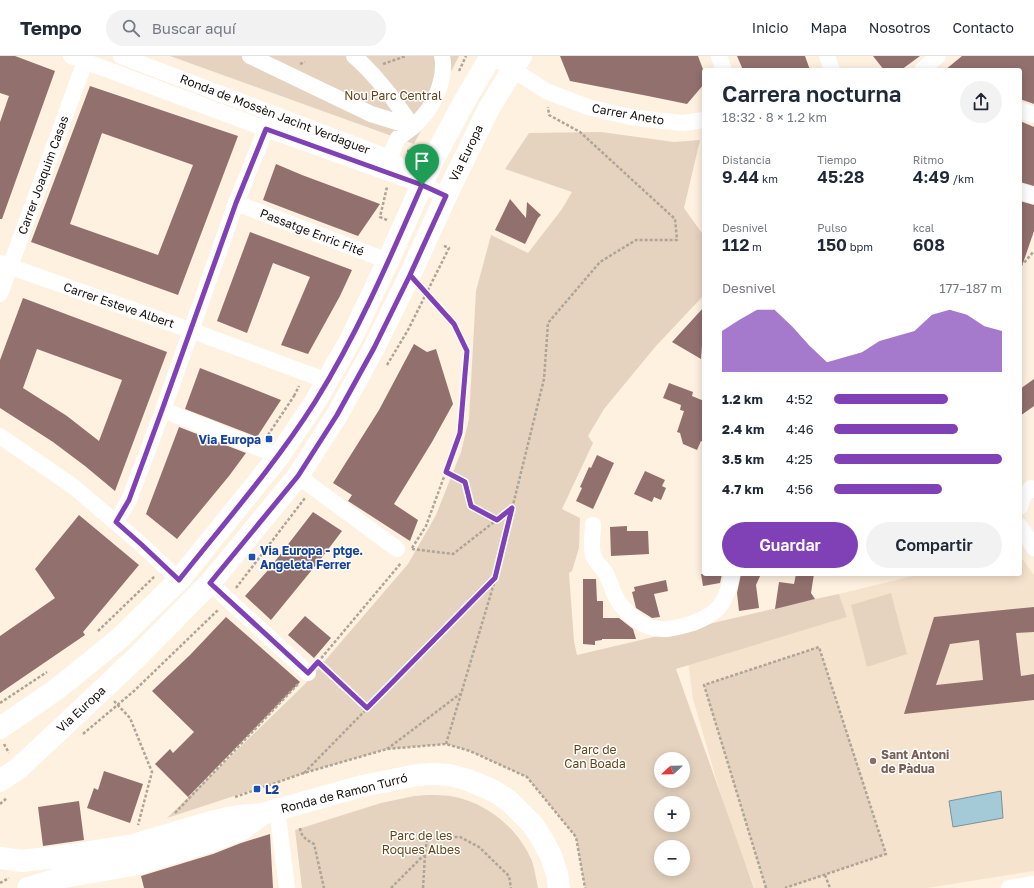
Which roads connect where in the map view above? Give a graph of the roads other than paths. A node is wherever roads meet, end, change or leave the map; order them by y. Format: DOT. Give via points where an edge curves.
graph roads {
  1 [pos="121,56"];
  2 [pos="250,56"];
  3 [pos="354,56"];
  4 [pos="442,56"];
  5 [pos="491,56"];
  6 [pos="719,56"];
  7 [pos="827,56"];
  8 [pos="938,56"];
  9 [pos="81,58"];
  10 [pos="517,63"];
  11 [pos="723,68"];
  12 [pos="831,68"];
  13 [pos="924,68"];
  14 [pos="1022,111"];
  15 [pos="272,114"];
  16 [pos="1034,115"];
  17 [pos="702,120"];
  18 [pos="413,127"];
  19 [pos="266,129"];
  20 [pos="387,165"];
  21 [pos="422,185"];
  22 [pos="1022,192"];
  23 [pos="446,196"];
  24 [pos="1034,196"];
  25 [pos="236,203"];
  26 [pos="388,261"];
  27 [pos="5,265"];
  28 [pos="0,294"];
  29 [pos="190,330"];
  30 [pos="327,381"];
  31 [pos="162,410"];
  32 [pos="0,436"];
  33 [pos="278,456"];
  34 [pos="298,476"];
  35 [pos="1028,487"];
  36 [pos="1022,500"];
  37 [pos="116,522"];
  38 [pos="593,525"];
  39 [pos="1022,529"];
  40 [pos="1034,548"];
  41 [pos="406,552"];
  42 [pos="732,576"];
  43 [pos="179,580"];
  44 [pos="210,583"];
  45 [pos="313,667"];
  46 [pos="0,728"];
  47 [pos="0,781"];
  48 [pos="270,812"];
  49 [pos="0,858"];
  50 [pos="1034,884"];
  51 [pos="28,888"];
  52 [pos="287,888"];
  53 [pos="559,888"];
  54 [pos="1009,888"];
  1 -- 15 [label="street, Ronda de Mossèn Jacint Verdaguer"];
  2 -- 18 [label="street" via="371,114"];
  3 -- 18 [label="street" via="389,92"];
  4 -- 18 [label="street" via="444,64 438,90 428,111"];
  5 -- 10 [label="street, Via Europa"];
  5 -- 21 [label="street, Via Europa" via="433,160"];
  6 -- 11 [label="street"];
  7 -- 12 [label="street"];
  8 -- 13 [label="street"];
  9 -- 19 [label="street, Ronda de Mossèn Jacint Verdaguer"];
  9 -- 27 [label="street, Carrer Joaquim Casas"];
  10 -- 17 [label="street, Carrer Aneto" via="546,91 588,107 630,117 684,123"];
  10 -- 23 [label="street, Via Europa" via="488,110"];
  14 -- 16 [label="street"];
  15 -- 19 [label="street"];
  15 -- 20 [label="street, Ronda de Mossèn Jacint Verdaguer"];
  18 -- 20 [label="street" via="398,138"];
  19 -- 20 [label="street, Ronda de Mossèn Jacint Verdaguer"];
  19 -- 25 [label="street"];
  20 -- 21 [label="street, Ronda de Mossèn Jacint Verdaguer"];
  21 -- 23 [label="street, Ronda de Mossèn Jacint Verdaguer"];
  21 -- 26 [label="street, Via Europa"];
  22 -- 24 [label="street"];
  23 -- 34 [label="street, Via Europa" via="374,348 337,415"];
  25 -- 26 [label="street, Passatge Enric Fité"];
  25 -- 29 [label="street"];
  26 -- 30 [label="street, Via Europa"];
  27 -- 28 [label="street, Carrer Joaquim Casas"];
  27 -- 29 [label="street, Carrer Esteve Albert"];
  29 -- 30 [label="street, Carrer Esteve Albert"];
  29 -- 31 [label="street"];
  30 -- 33 [label="street, Via Europa"];
  31 -- 33 [label="street"];
  31 -- 37 [label="street" via="129,500"];
  32 -- 37 [label="street" via="74,487"];
  33 -- 43 [label="street, Via Europa"];
  34 -- 41 [label="street"];
  34 -- 44 [label="street, Via Europa"];
  35 -- 36 [label="street"];
  37 -- 43 [label="street"];
  38 -- 42 [label="street" via="592,550 595,560 606,574 619,602 640,623 653,629 668,630 705,619 724,601"];
  39 -- 40 [label="street"];
  43 -- 46 [label="street, Via Europa" via="120,638 57,689"];
  44 -- 45 [label="street"];
  44 -- 47 [label="street, Via Europa" via="136,658 20,768"];
  48 -- 49 [label="street, Ronda de Ramon Turró" via="214,821 132,845 23,861"];
  48 -- 51 [label="street, Ronda de Ramon Turró" via="242,829 209,842 138,864 64,877"];
  48 -- 52 [label="street"];
  48 -- 53 [label="street, Ronda de Ramon Turró" via="362,786 418,775 450,775 494,791 509,801 542,839 551,856"];
  50 -- 54 [label="street"];
}
